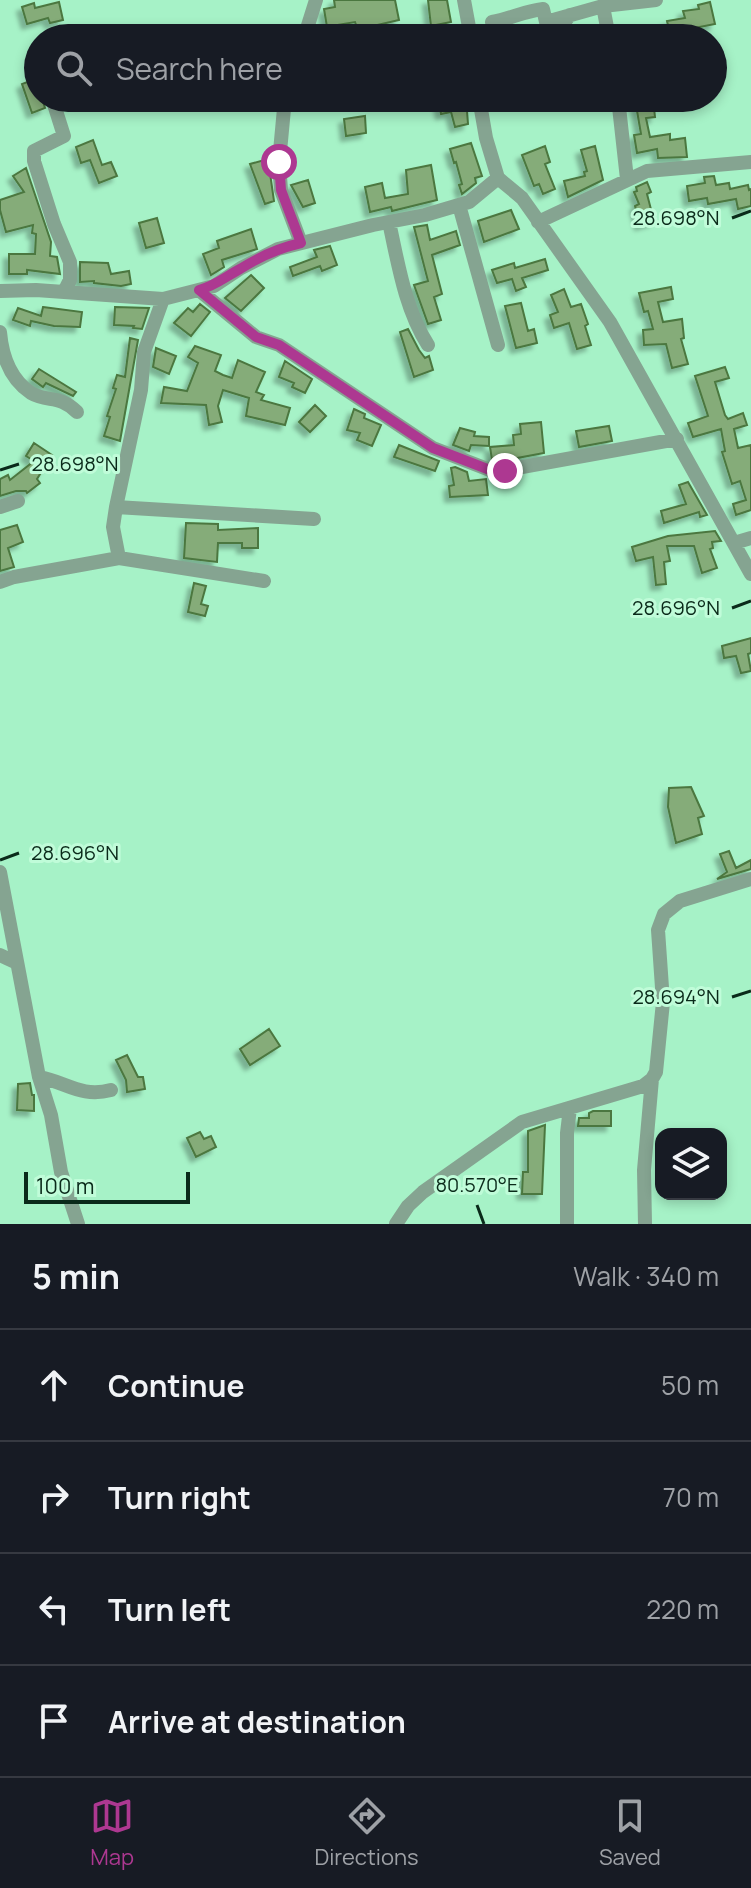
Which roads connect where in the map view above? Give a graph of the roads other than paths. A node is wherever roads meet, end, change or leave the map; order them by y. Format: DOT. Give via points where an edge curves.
graph roads {
  1 [pos="316,0"];
  2 [pos="464,0"];
  3 [pos="656,0"];
  4 [pos="603,6"];
  5 [pos="570,15"];
  6 [pos="492,22"];
  7 [pos="308,24"];
  8 [pos="468,24"];
  9 [pos="563,24"];
  10 [pos="606,24"];
  11 [pos="56,112"];
  12 [pos="284,112"];
  13 [pos="481,112"];
  14 [pos="620,112"];
  15 [pos="751,162"];
  16 [pos="498,178"];
  17 [pos="627,179"];
  18 [pos="459,205"];
  19 [pos="389,222"];
  20 [pos="538,222"];
  21 [pos="301,243"];
  22 [pos="199,290"];
  23 [pos="0,291"];
  24 [pos="64,292"];
  25 [pos="163,299"];
  26 [pos="0,332"];
  27 [pos="428,345"];
  28 [pos="498,345"];
  29 [pos="77,412"];
  30 [pos="677,439"];
  31 [pos="18,501"];
  32 [pos="0,507"];
  33 [pos="116,507"];
  34 [pos="314,519"];
  35 [pos="751,538"];
  36 [pos="734,543"];
  37 [pos="119,558"];
  38 [pos="751,574"];
  39 [pos="264,581"];
  40 [pos="0,582"];
  41 [pos="0,872"];
  42 [pos="751,879"];
  43 [pos="0,955"];
  44 [pos="17,963"];
  45 [pos="39,1077"];
  46 [pos="652,1079"];
  47 [pos="111,1090"];
  48 [pos="570,1108"];
  49 [pos="78,1224"];
  50 [pos="396,1224"];
  51 [pos="567,1224"];
  52 [pos="645,1224"];
  1 -- 7 [label="street"];
  2 -- 8 [label="street"];
  3 -- 4 [label="street"];
  4 -- 5 [label="street"];
  4 -- 10 [label="street"];
  5 -- 6 [label="street" via="546,22 543,9 530,10"];
  5 -- 9 [label="street"];
  11 -- 24 [label="street" via="64,136 34,151 34,161 70,262"];
  12 -- 21 [label="street" via="281,190"];
  13 -- 16 [label="street"];
  14 -- 17 [label="street"];
  15 -- 17 [label="street" via="647,171"];
  16 -- 18 [label="street"];
  16 -- 20 [label="street" via="522,198"];
  17 -- 20 [label="street"];
  18 -- 19 [label="street"];
  18 -- 28 [label="street"];
  19 -- 21 [label="street"];
  19 -- 27 [label="street" via="402,283"];
  20 -- 30 [label="street" via="610,322"];
  21 -- 22 [label="street" via="278,249"];
  22 -- 25 [label="street"];
  22 -- 30 [label="street" via="256,337 279,345 433,448 495,472"];
  23 -- 24 [label="street"];
  24 -- 25 [label="street"];
  25 -- 33 [label="street" via="144,352"];
  26 -- 29 [label="street" via="6,365 32,394 67,402"];
  30 -- 36 [label="street"];
  31 -- 32 [label="street"];
  33 -- 34 [label="street"];
  33 -- 37 [label="street" via="113,527"];
  35 -- 36 [label="street"];
  36 -- 38 [label="street"];
  37 -- 39 [label="street"];
  37 -- 40 [label="street"];
  41 -- 44 [label="street"];
  42 -- 46 [label="street" via="671,905 659,923 663,1002"];
  43 -- 44 [label="street"];
  44 -- 45 [label="street"];
  45 -- 47 [label="street" via="72,1090"];
  45 -- 49 [label="street"];
  46 -- 48 [label="street"];
  46 -- 52 [label="street"];
  48 -- 50 [label="street" via="522,1122 423,1192"];
  48 -- 51 [label="street"];
}
